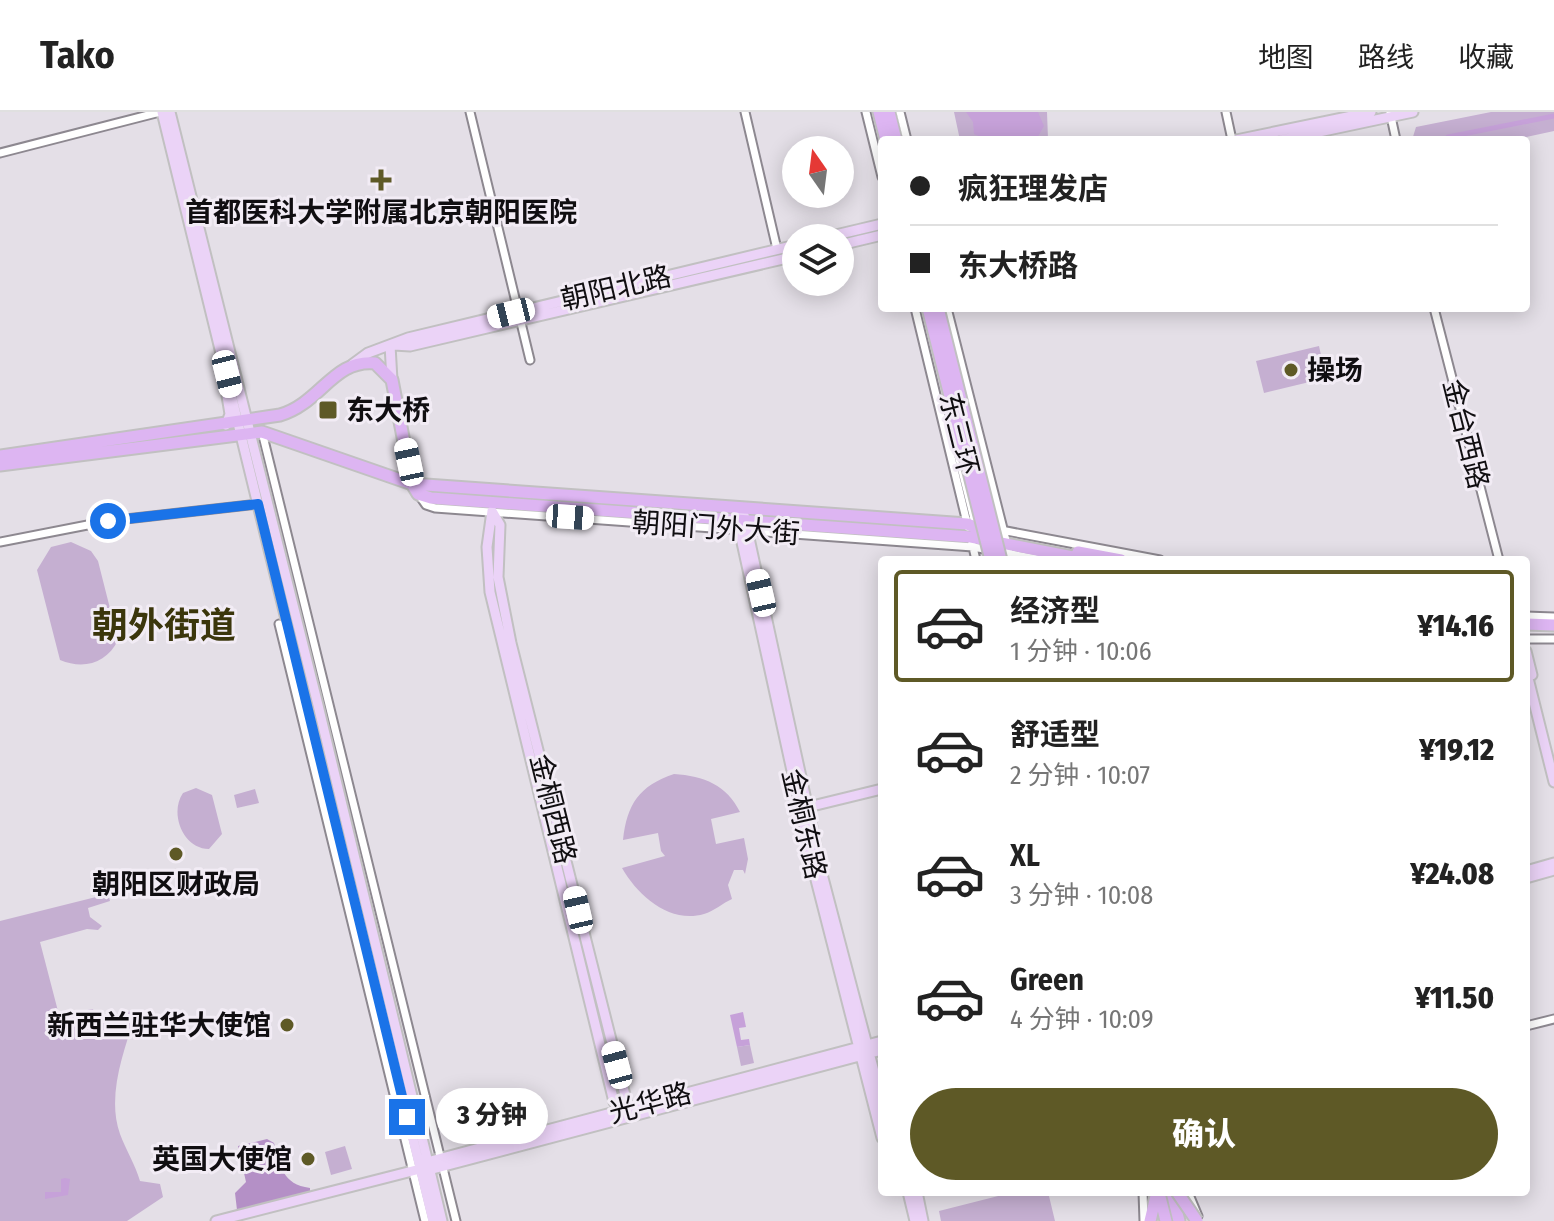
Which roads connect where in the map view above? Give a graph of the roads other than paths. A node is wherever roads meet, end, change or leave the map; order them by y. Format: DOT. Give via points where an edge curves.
graph roads {
  1 [pos="161,112"];
  2 [pos="170,112"];
  3 [pos="470,112"];
  4 [pos="745,112"];
  5 [pos="866,112"];
  6 [pos="879,112"];
  7 [pos="889,112"];
  8 [pos="900,112"];
  9 [pos="1226,112"];
  10 [pos="1371,112"];
  11 [pos="1413,112"];
  12 [pos="1390,114"];
  13 [pos="883,136"];
  14 [pos="885,136"];
  15 [pos="887,136"];
  16 [pos="906,136"];
  17 [pos="1233,136"];
  18 [pos="1254,136"];
  19 [pos="1298,136"];
  20 [pos="1395,136"];
  21 [pos="0,153"];
  22 [pos="878,225"];
  23 [pos="854,231"];
  24 [pos="878,236"];
  25 [pos="854,242"];
  26 [pos="782,248"];
  27 [pos="777,249"];
  28 [pos="782,259"];
  29 [pos="920,312"];
  30 [pos="921,312"];
  31 [pos="943,312"];
  32 [pos="943,312"];
  33 [pos="1435,312"];
  34 [pos="519,316"];
  35 [pos="390,345"];
  36 [pos="220,347"];
  37 [pos="530,360"];
  38 [pos="353,364"];
  39 [pos="392,380"];
  40 [pos="226,425"];
  41 [pos="248,428"];
  42 [pos="0,456"];
  43 [pos="0,465"];
  44 [pos="415,489"];
  45 [pos="258,504"];
  46 [pos="997,508"];
  47 [pos="492,511"];
  48 [pos="741,520"];
  49 [pos="974,531"];
  50 [pos="0,542"];
  51 [pos="1005,548"];
  52 [pos="976,556"];
  53 [pos="990,556"];
  54 [pos="1030,556"];
  55 [pos="1060,556"];
  56 [pos="1082,556"];
  57 [pos="1108,556"];
  58 [pos="1498,556"];
  59 [pos="1530,616"];
  60 [pos="1554,617"];
  61 [pos="279,624"];
  62 [pos="1530,627"];
  63 [pos="1554,628"];
  64 [pos="1530,639"];
  65 [pos="1554,639"];
  66 [pos="1530,666"];
  67 [pos="1530,686"];
  68 [pos="336,737"];
  69 [pos="329,752"];
  70 [pos="1554,759"];
  71 [pos="1554,782"];
  72 [pos="878,793"];
  73 [pos="805,811"];
  74 [pos="1554,863"];
  75 [pos="1530,870"];
  76 [pos="1554,870"];
  77 [pos="1530,877"];
  78 [pos="1554,1019"];
  79 [pos="1530,1025"];
  80 [pos="878,1043"];
  81 [pos="878,1050"];
  82 [pos="863,1051"];
  83 [pos="878,1091"];
  84 [pos="620,1111"];
  85 [pos="878,1120"];
  86 [pos="441,1162"];
  87 [pos="422,1168"];
  88 [pos="909,1196"];
  89 [pos="918,1196"];
  90 [pos="1143,1196"];
  91 [pos="1157,1196"];
  92 [pos="1159,1196"];
  93 [pos="1175,1196"];
  94 [pos="1178,1196"];
  95 [pos="1190,1196"];
  96 [pos="1199,1218"];
  97 [pos="216,1221"];
  98 [pos="425,1221"];
  99 [pos="433,1221"];
  100 [pos="442,1221"];
  101 [pos="456,1221"];
  102 [pos="915,1221"];
  103 [pos="923,1221"];
  104 [pos="1144,1221"];
  105 [pos="1150,1221"];
  106 [pos="1166,1221"];
  107 [pos="1179,1221"];
  1 -- 21 [label="street"];
  1 -- 36 [label="main road"];
  2 -- 41 [label="main road"];
  3 -- 34 [label="street"];
  4 -- 27 [label="street"];
  5 -- 13 [label="street"];
  6 -- 14 [label="highway"];
  7 -- 15 [label="highway"];
  8 -- 16 [label="street"];
  9 -- 17 [label="street"];
  10 -- 18 [label="main road"];
  11 -- 12 [label="main road"];
  12 -- 19 [label="main road"];
  12 -- 20 [label="street"];
  22 -- 23 [label="main road"];
  24 -- 25 [label="main road"];
  26 -- 27 [label="main road, 朝阳北路"];
  27 -- 34 [label="main road, 朝阳北路"];
  28 -- 34 [label="main road, 朝阳北路"];
  29 -- 49 [label="street" via="942,418"];
  30 -- 53 [label="highway, 东三环, bridge"];
  31 -- 46 [label="street"];
  32 -- 51 [label="highway, 东三环, bridge"];
  33 -- 58 [label="street, 金台西路"];
  34 -- 35 [label="main road, 朝阳北路" via="410,346"];
  34 -- 37 [label="street"];
  35 -- 38 [label="main road, 朝阳北路"];
  35 -- 39 [label="main road"];
  36 -- 40 [label="main road" via="217,354 230,414"];
  36 -- 41 [label="main road"];
  38 -- 39 [label="highway" via="380,365"];
  38 -- 41 [label="highway, 朝阳北路" via="298,410"];
  39 -- 44 [label="highway"];
  40 -- 41 [label="highway"];
  40 -- 42 [label="highway"];
  41 -- 43 [label="highway"];
  41 -- 44 [label="highway, 朝阳门外大街"];
  41 -- 45 [label="main road"];
  41 -- 68 [label="street"];
  41 -- 69 [label="main road"];
  44 -- 47 [label="street, 朝阳门外大街" via="426,505 435,508"];
  44 -- 48 [label="highway, 朝阳门外大街"];
  45 -- 50 [label="street" via="108,521"];
  45 -- 87 [label="main road"];
  46 -- 49 [label="street"];
  46 -- 51 [label="street"];
  47 -- 48 [label="street, 朝阳门外大街"];
  47 -- 84 [label="main road, 金桐西路" via="500,525 498,569 511,643 626,1099"];
  48 -- 49 [label="highway, 朝阳门外大街"];
  48 -- 49 [label="street, 朝阳门外大街"];
  48 -- 73 [label="main road, 金桐东路"];
  49 -- 51 [label="highway"];
  49 -- 52 [label="street"];
  51 -- 54 [label="street"];
  51 -- 55 [label="highway"];
  51 -- 56 [label="highway"];
  51 -- 57 [label="street"];
  59 -- 60 [label="street"];
  61 -- 87 [label="street"];
  62 -- 63 [label="highway"];
  64 -- 65 [label="street"];
  66 -- 70 [label="main road"];
  67 -- 71 [label="main road"];
  68 -- 69 [label="street"];
  68 -- 86 [label="street"];
  69 -- 87 [label="main road"];
  72 -- 73 [label="main road"];
  73 -- 82 [label="main road, 金桐东路"];
  74 -- 75 [label="main road"];
  76 -- 77 [label="main road"];
  78 -- 79 [label="street"];
  80 -- 82 [label="main road, 光华路"];
  81 -- 82 [label="main road, 光华路"];
  82 -- 83 [label="main road, 金桐东路"];
  82 -- 84 [label="main road, 光华路"];
  82 -- 85 [label="main road, 金桐东路"];
  82 -- 86 [label="main road, 光华路"];
  84 -- 86 [label="main road, 光华路"];
  86 -- 87 [label="main road, 光华路"];
  86 -- 101 [label="street"];
  87 -- 97 [label="main road, 光华路"];
  87 -- 98 [label="street"];
  87 -- 99 [label="main road"];
  87 -- 100 [label="main road"];
  88 -- 102 [label="main road"];
  89 -- 103 [label="main road"];
  90 -- 104 [label="street"];
  91 -- 105 [label="highway"];
  92 -- 106 [label="highway"];
  93 -- 107 [label="highway"];
  94 -- 96 [label="highway, bridge"];
  95 -- 96 [label="street"];
}
